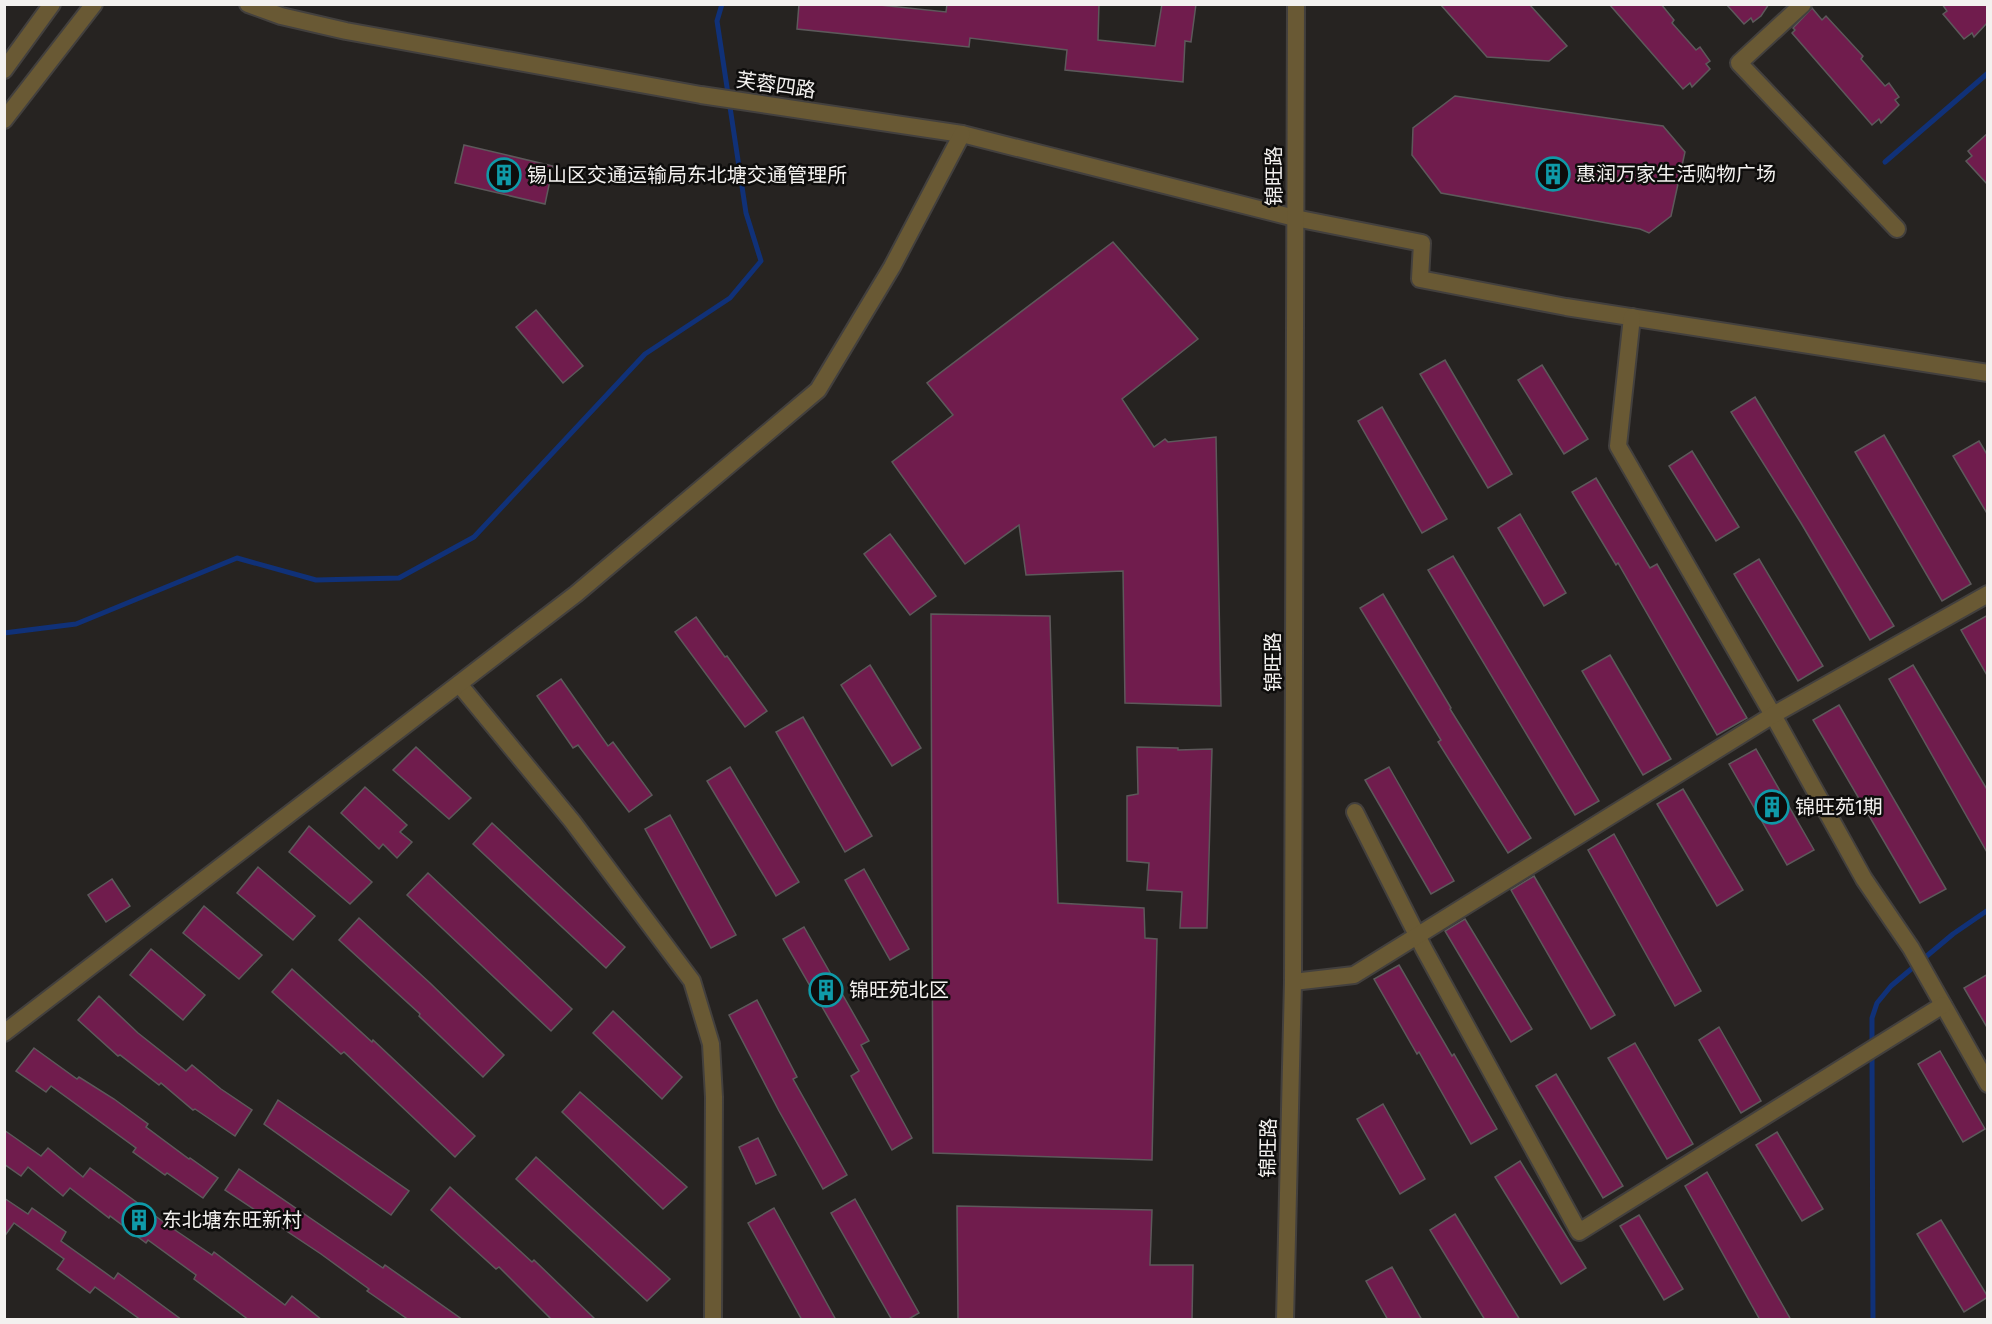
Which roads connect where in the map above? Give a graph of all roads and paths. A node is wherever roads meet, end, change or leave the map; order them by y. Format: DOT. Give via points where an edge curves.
graph roads {
  1 [pos="52,4"];
  2 [pos="94,4"];
  3 [pos="248,4"];
  4 [pos="1296,4"];
  5 [pos="1803,4"];
  6 [pos="4,70"];
  7 [pos="4,120"];
  8 [pos="962,134"];
  9 [pos="1295,218"];
  10 [pos="1897,229"];
  11 [pos="1632,317"];
  12 [pos="1988,373"];
  13 [pos="1988,594"];
  14 [pos="459,684"];
  15 [pos="1773,715"];
  16 [pos="1355,812"];
  17 [pos="1417,936"];
  18 [pos="1293,982"];
  19 [pos="1943,1005"];
  20 [pos="4,1033"];
  21 [pos="1988,1084"];
  22 [pos="713,1320"];
  23 [pos="1285,1320"];
  1 -- 6 [label="street"];
  2 -- 7 [label="street"];
  3 -- 8 [label="street, 芙蓉四路" via="346,31 701,95"];
  4 -- 9 [label="street, 锦旺路"];
  5 -- 10 [label="street" via="1739,63"];
  8 -- 9 [label="street, 芙蓉四路"];
  8 -- 14 [label="street" via="892,267 818,390 576,594"];
  9 -- 11 [label="street, 芙蓉四路" via="1422,243 1420,279"];
  9 -- 18 [label="street, 锦旺路"];
  11 -- 12 [label="street"];
  11 -- 15 [label="street" via="1618,446"];
  13 -- 15 [label="street"];
  14 -- 20 [label="street"];
  14 -- 22 [label="street" via="572,821 692,981 711,1044"];
  15 -- 17 [label="street"];
  15 -- 19 [label="street" via="1864,879 1911,948"];
  16 -- 17 [label="street"];
  17 -- 18 [label="street" via="1354,975"];
  17 -- 19 [label="street" via="1578,1232"];
  18 -- 23 [label="street, 锦旺路"];
  19 -- 21 [label="street"];
}
